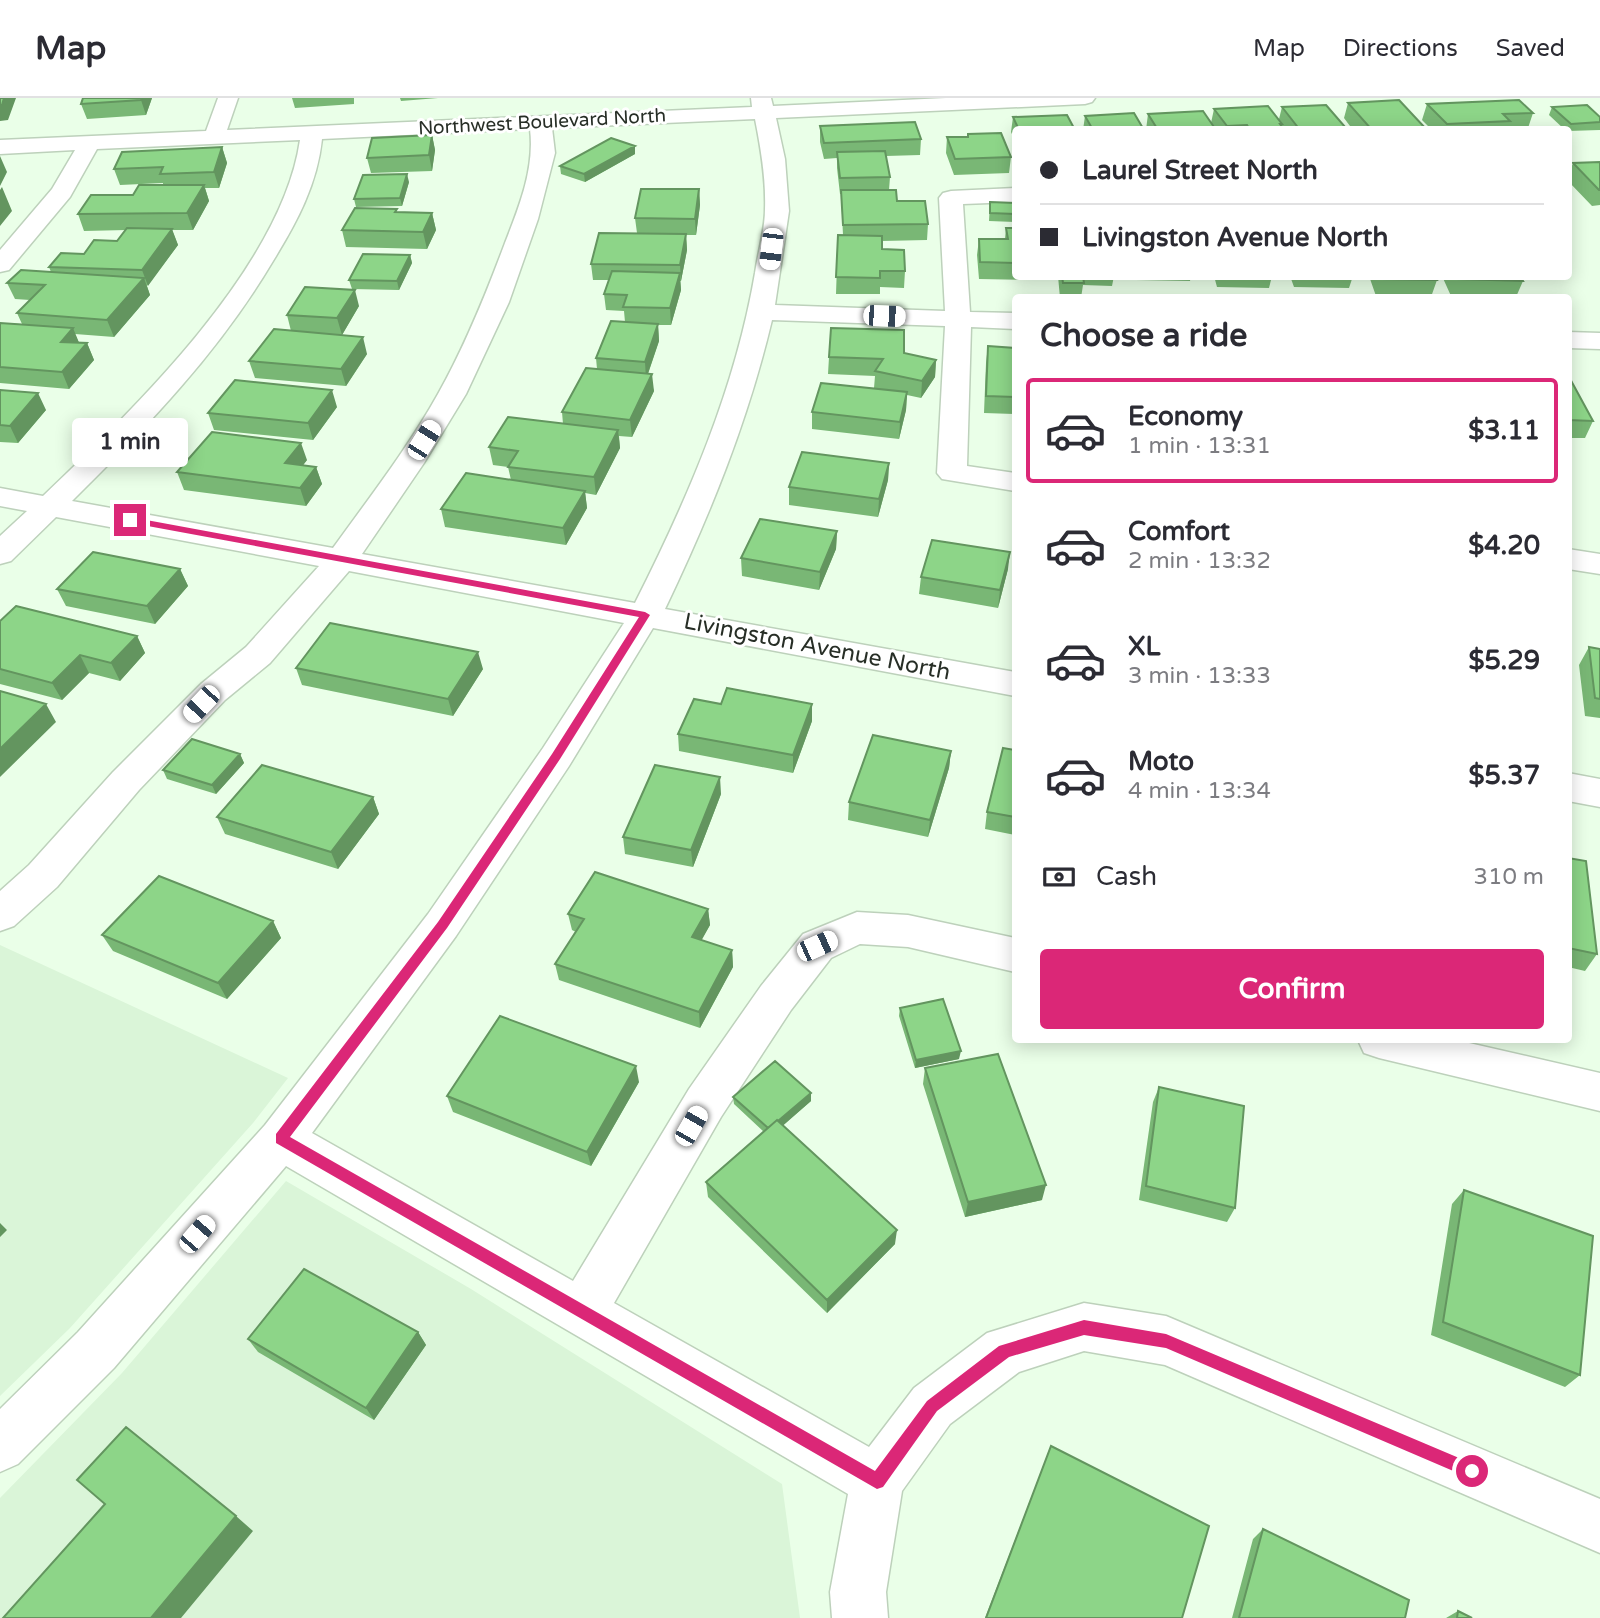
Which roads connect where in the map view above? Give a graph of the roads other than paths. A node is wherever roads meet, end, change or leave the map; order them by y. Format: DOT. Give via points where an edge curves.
graph roads {
  1 [pos="228,98"];
  2 [pos="1085,98"];
  3 [pos="763,105"];
  4 [pos="540,122"];
  5 [pos="312,134"];
  6 [pos="214,138"];
  7 [pos="90,143"];
  8 [pos="0,147"];
  9 [pos="1012,195"];
  10 [pos="0,265"];
  11 [pos="761,312"];
  12 [pos="958,319"];
  13 [pos="1012,321"];
  14 [pos="1572,340"];
  15 [pos="1600,341"];
  16 [pos="1012,482"];
  17 [pos="0,497"];
  18 [pos="50,505"];
  19 [pos="0,554"];
  20 [pos="342,559"];
  21 [pos="1572,560"];
  22 [pos="1600,564"];
  23 [pos="645,615"];
  24 [pos="1012,683"];
  25 [pos="1572,788"];
  26 [pos="1600,793"];
  27 [pos="0,915"];
  28 [pos="1012,954"];
  29 [pos="1392,1043"];
  30 [pos="1600,1092"];
  31 [pos="281,1139"];
  32 [pos="582,1312"];
  33 [pos="0,1446"];
  34 [pos="877,1481"];
  35 [pos="1600,1526"];
  36 [pos="860,1618"];
  1 -- 6 [label="street"];
  2 -- 3 [label="street, Northwest Boulevard North"];
  3 -- 4 [label="street, Northwest Boulevard North"];
  3 -- 11 [label="street" via="774,159 776,211"];
  4 -- 5 [label="street, Northwest Boulevard North"];
  4 -- 20 [label="street" via="544,153 496,302 452,394"];
  5 -- 6 [label="street, Northwest Boulevard North"];
  5 -- 18 [label="street" via="305,176 257,270 231,308 130,426"];
  6 -- 7 [label="street, Northwest Boulevard North"];
  7 -- 8 [label="street, Northwest Boulevard North"];
  7 -- 10 [label="street" via="62,192"];
  9 -- 12 [label="street" via="951,198"];
  11 -- 12 [label="street"];
  11 -- 23 [label="street" via="744,380 715,462"];
  12 -- 13 [label="street"];
  12 -- 16 [label="street" via="952,473"];
  14 -- 15 [label="street"];
  17 -- 18 [label="street, Livingston Avenue North"];
  18 -- 19 [label="street"];
  18 -- 20 [label="street, Livingston Avenue North"];
  20 -- 23 [label="street, Livingston Avenue North"];
  20 -- 27 [label="street" via="258,655 213,692 43,876"];
  21 -- 22 [label="street"];
  23 -- 24 [label="street, Livingston Avenue North"];
  23 -- 31 [label="street" via="442,925"];
  25 -- 26 [label="street"];
  28 -- 32 [label="street" via="908,931 857,928 817,946 705,1103"];
  29 -- 30 [label="street"];
  31 -- 32 [label="street"];
  31 -- 33 [label="street" via="96,1350"];
  32 -- 34 [label="street"];
  34 -- 35 [label="street" via="932,1406 1005,1351 1084,1327 1166,1341"];
  34 -- 36 [label="street" via="858,1592"];
}
